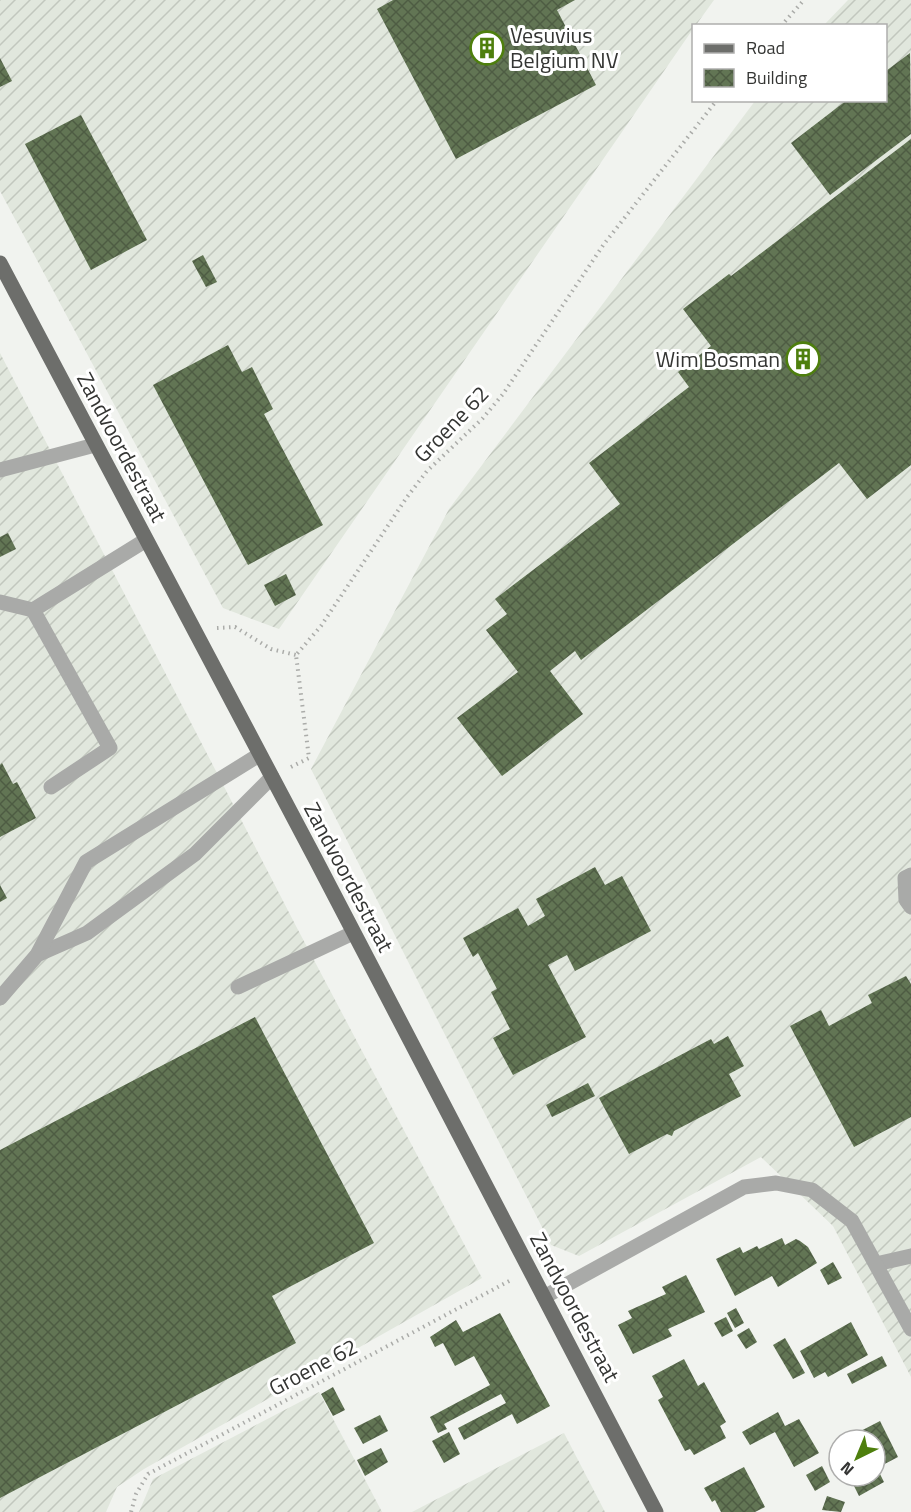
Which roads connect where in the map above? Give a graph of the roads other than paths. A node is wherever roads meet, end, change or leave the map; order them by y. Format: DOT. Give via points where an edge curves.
graph roads {
  1 [pos="0,263"];
  2 [pos="95,445"];
  3 [pos="0,470"];
  4 [pos="146,540"];
  5 [pos="0,602"];
  6 [pos="33,610"];
  7 [pos="260,755"];
  8 [pos="272,777"];
  9 [pos="51,787"];
  10 [pos="911,875"];
  11 [pos="911,907"];
  12 [pos="353,933"];
  13 [pos="37,956"];
  14 [pos="238,987"];
  15 [pos="0,998"];
  16 [pos="910,1255"];
  17 [pos="876,1264"];
  18 [pos="544,1297"];
  19 [pos="911,1329"];
  20 [pos="656,1512"];
  1 -- 2 [label="main road, Zandvoordestraat"];
  2 -- 3 [label="street"];
  2 -- 4 [label="main road, Zandvoordestraat"];
  4 -- 6 [label="street"];
  4 -- 7 [label="main road, Zandvoordestraat"];
  5 -- 6 [label="street"];
  6 -- 9 [label="street" via="110,748"];
  7 -- 8 [label="main road, Zandvoordestraat"];
  7 -- 13 [label="street" via="86,862"];
  8 -- 12 [label="main road, Zandvoordestraat"];
  8 -- 13 [label="street" via="195,854 87,933"];
  10 -- 11 [label="street" via="906,878 906,900"];
  12 -- 14 [label="street"];
  12 -- 18 [label="main road, Zandvoordestraat"];
  13 -- 15 [label="street"];
  16 -- 17 [label="street"];
  17 -- 18 [label="street" via="852,1221 812,1190 776,1183 744,1187"];
  17 -- 19 [label="street"];
  18 -- 20 [label="main road, Zandvoordestraat"];
}
